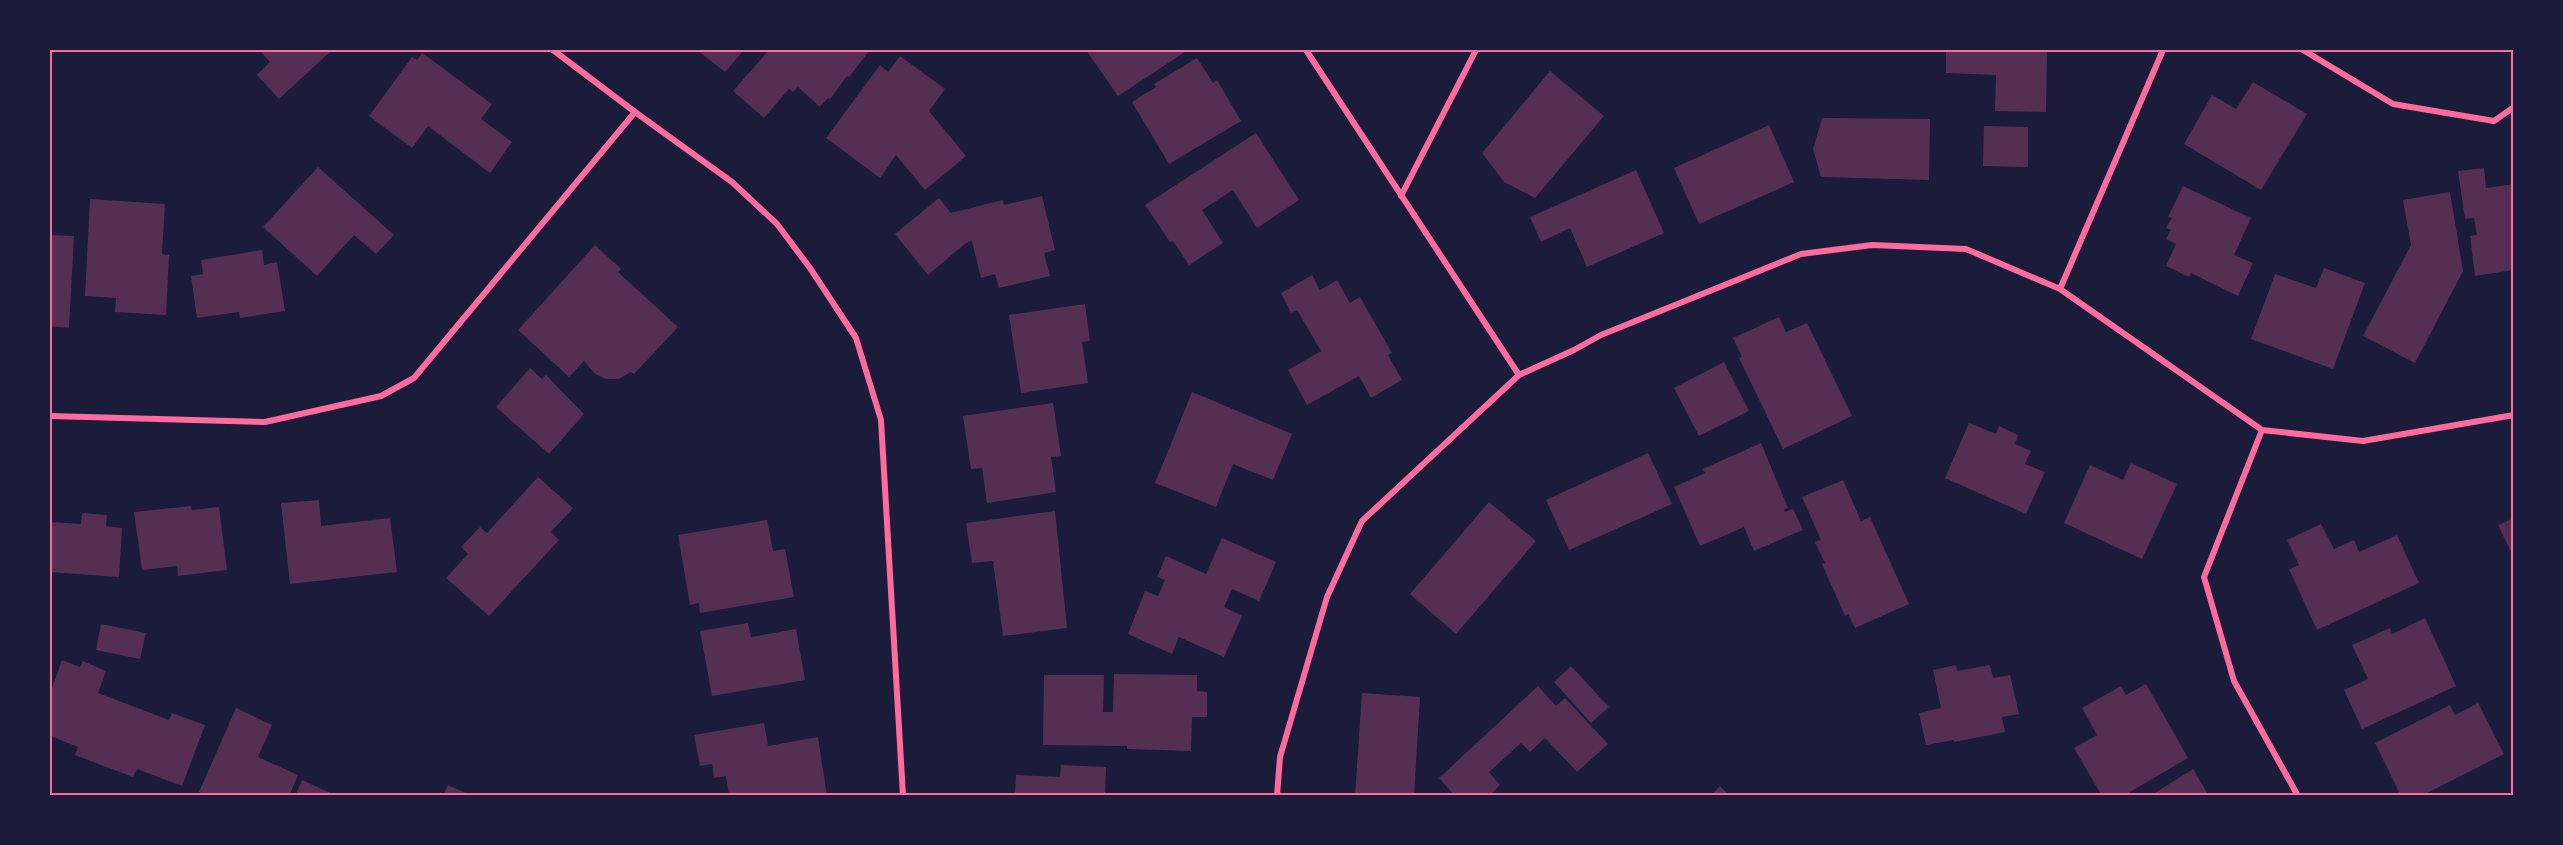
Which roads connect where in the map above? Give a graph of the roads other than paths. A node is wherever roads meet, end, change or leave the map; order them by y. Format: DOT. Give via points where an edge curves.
graph roads {
  1 [pos="553,50"];
  2 [pos="1306,50"];
  3 [pos="1476,50"];
  4 [pos="2163,50"];
  5 [pos="2303,50"];
  6 [pos="2514,107"];
  7 [pos="635,112"];
  8 [pos="1401,196"];
  9 [pos="2060,289"];
  10 [pos="1519,375"];
  11 [pos="2514,415"];
  12 [pos="50,416"];
  13 [pos="2262,430"];
  14 [pos="903,795"];
  15 [pos="1277,795"];
  16 [pos="2298,795"];
  1 -- 7 [label="street"];
  2 -- 8 [label="street"];
  3 -- 8 [label="street"];
  4 -- 9 [label="street"];
  5 -- 6 [label="street" via="2393,104 2494,121"];
  7 -- 12 [label="street" via="414,378 381,396 265,422"];
  7 -- 14 [label="street" via="732,182 777,224 856,338 881,420"];
  8 -- 10 [label="street"];
  9 -- 10 [label="street" via="1966,249 1872,244 1801,254 1601,335"];
  9 -- 13 [label="street"];
  10 -- 15 [label="street" via="1362,521 1327,597 1280,757"];
  11 -- 13 [label="street" via="2363,441"];
  13 -- 16 [label="street" via="2204,577 2234,681"];
}
